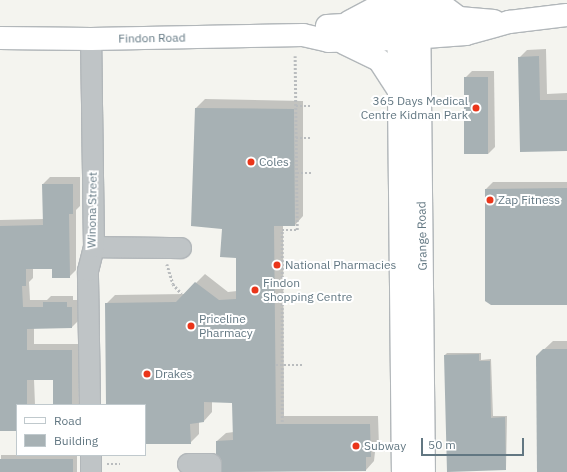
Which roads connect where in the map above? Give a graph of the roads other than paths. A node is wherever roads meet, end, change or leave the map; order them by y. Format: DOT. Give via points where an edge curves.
graph roads {
  1 [pos="384,0"];
  2 [pos="398,0"];
  3 [pos="435,0"];
  4 [pos="567,15"];
  5 [pos="411,24"];
  6 [pos="462,26"];
  7 [pos="339,33"];
  8 [pos="0,38"];
  9 [pos="91,39"];
  10 [pos="420,75"];
  11 [pos="400,92"];
  12 [pos="94,247"];
  13 [pos="175,248"];
  14 [pos="422,326"];
  15 [pos="401,331"];
  16 [pos="423,348"];
  17 [pos="90,404"];
  18 [pos="91,456"];
  19 [pos="188,464"];
  20 [pos="91,472"];
  21 [pos="211,472"];
  22 [pos="402,472"];
  23 [pos="424,472"];
  1 -- 7 [label="main road"];
  2 -- 5 [label="main road, Grange Road"];
  3 -- 6 [label="main road"];
  4 -- 6 [label="main road, Findon Road"];
  5 -- 6 [label="main road, Findon Road"];
  5 -- 7 [label="main road, Findon Road"];
  5 -- 10 [label="main road, Grange Road"];
  5 -- 11 [label="main road, Grange Road"];
  6 -- 10 [label="main road"];
  7 -- 9 [label="main road, Findon Road" via="326,26 303,35"];
  7 -- 11 [label="main road" via="379,60"];
  8 -- 9 [label="main road, Findon Road"];
  9 -- 12 [label="street, Winona Street"];
  10 -- 14 [label="main road, Grange Road"];
  11 -- 15 [label="main road, Grange Road"];
  12 -- 13 [label="street"];
  12 -- 17 [label="street, Winona Street" via="88,271"];
  14 -- 15 [label="main road"];
  14 -- 16 [label="main road, Grange Road"];
  15 -- 16 [label="main road"];
  15 -- 22 [label="main road, Grange Road"];
  16 -- 23 [label="main road, Grange Road"];
  18 -- 20 [label="street"];
  19 -- 21 [label="street" via="211,464"];
}
